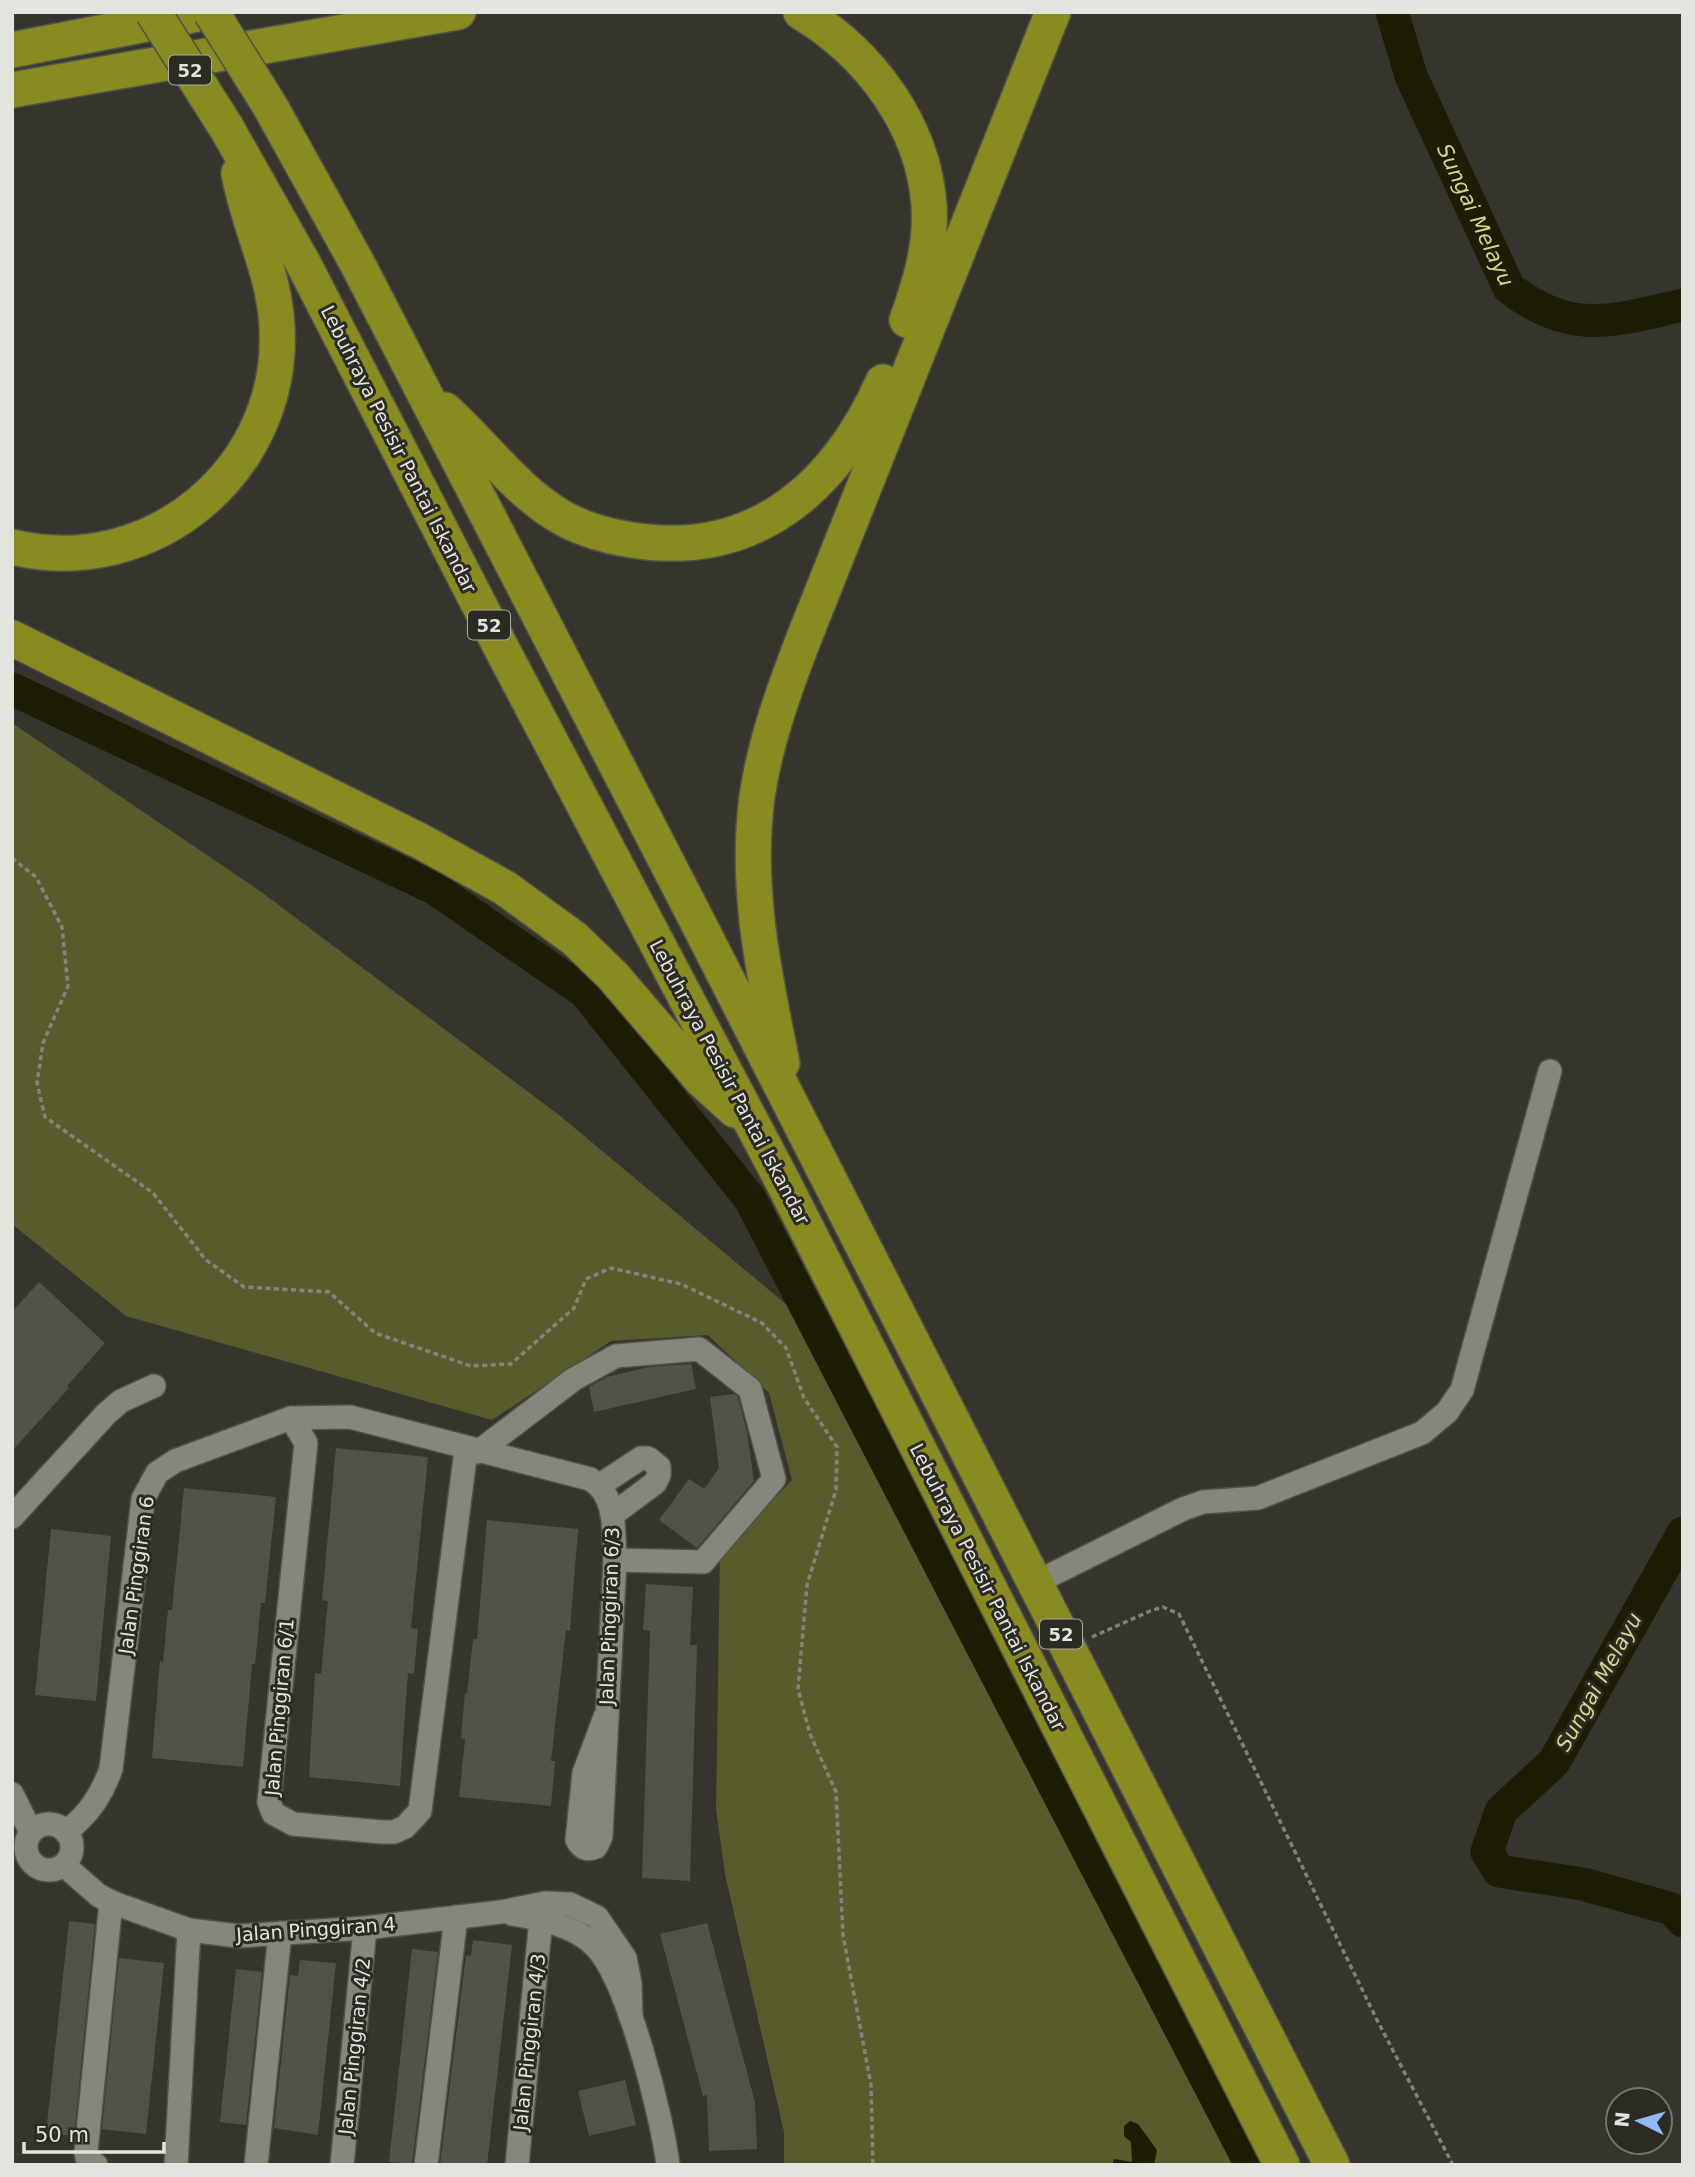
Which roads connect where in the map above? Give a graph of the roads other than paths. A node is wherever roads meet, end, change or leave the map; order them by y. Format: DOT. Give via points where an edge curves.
graph roads {
  1 [pos="153,12"];
  2 [pos="209,12"];
  3 [pos="458,12"];
  4 [pos="801,12"];
  5 [pos="1053,12"];
  6 [pos="12,50"];
  7 [pos="102,74"];
  8 [pos="12,90"];
  9 [pos="12,111"];
  10 [pos="230,134"];
  11 [pos="419,386"];
  12 [pos="12,547"];
  13 [pos="12,638"];
  14 [pos="1550,1071"];
  15 [pos="789,1104"];
  16 [pos="752,1123"];
  17 [pos="155,1386"];
  18 [pos="291,1418"];
  19 [pos="472,1451"];
  20 [pos="595,1482"];
  21 [pos="612,1515"];
  22 [pos="12,1517"];
  23 [pos="614,1560"];
  24 [pos="1035,1583"];
  25 [pos="605,1717"];
  26 [pos="12,1794"];
  27 [pos="31,1832"];
  28 [pos="66,1832"];
  29 [pos="20,1863"];
  30 [pos="64,1865"];
  31 [pos="111,1902"];
  32 [pos="501,1912"];
  33 [pos="456,1917"];
  34 [pos="541,1919"];
  35 [pos="365,1928"];
  36 [pos="189,1930"];
  37 [pos="280,1933"];
  38 [pos="631,2017"];
  39 [pos="96,2165"];
  40 [pos="176,2165"];
  41 [pos="256,2165"];
  42 [pos="342,2165"];
  43 [pos="426,2165"];
  44 [pos="517,2165"];
  45 [pos="668,2165"];
  46 [pos="1282,2165"];
  47 [pos="1332,2165"];
  1 -- 10 [label="highway, Lebuhraya Pesisir Pantai Iskandar / 52, bridge"];
  2 -- 6 [label="highway"];
  2 -- 11 [label="highway, Lebuhraya Pesisir Pantai Iskandar / 52, bridge" via="270,106"];
  3 -- 7 [label="highway"];
  4 -- 11 [label="highway" via="852,49 880,82 914,138 929,206 928,242 919,285 888,369 852,443 805,495 776,516 716,539 658,543 594,531 562,517 518,484"];
  5 -- 15 [label="highway" via="804,638 764,761 753,837 755,916"];
  7 -- 8 [label="highway"];
  7 -- 9 [label="highway"];
  10 -- 12 [label="highway" via="274,296 277,327 273,389 253,442 220,485 195,508 154,533 71,553"];
  10 -- 16 [label="highway, Lebuhraya Pesisir Pantai Iskandar / 52" via="303,263"];
  11 -- 15 [label="highway, Lebuhraya Pesisir Pantai Iskandar / 52"];
  13 -- 16 [label="highway" via="505,888 575,939 640,1005 702,1080"];
  14 -- 24 [label="street" via="1462,1390 1447,1412 1422,1433 1258,1498 1203,1502 1183,1509"];
  15 -- 24 [label="highway, Lebuhraya Pesisir Pantai Iskandar / 52"];
  16 -- 46 [label="highway, Lebuhraya Pesisir Pantai Iskandar / 52"];
  17 -- 22 [label="street" via="121,1401 106,1414"];
  18 -- 19 [label="street, Jalan Pinggiran 6" via="349,1418"];
  18 -- 19 [label="street, Jalan Pinggiran 6/1" via="306,1443 269,1802 273,1813 293,1824 394,1832 420,1811"];
  18 -- 28 [label="street, Jalan Pinggiran 6" via="175,1461 150,1483 143,1499 111,1769 103,1793"];
  19 -- 20 [label="street, Jalan Pinggiran 6"];
  19 -- 23 [label="street" via="574,1379 616,1356 699,1349 750,1389 774,1479 703,1562"];
  20 -- 21 [label="street, Jalan Pinggiran 6/3" via="608,1497"];
  20 -- 21 [label="street, Jalan Pinggiran 6/3" via="641,1458 659,1467 655,1483"];
  21 -- 23 [label="street, Jalan Pinggiran 6/3"];
  23 -- 25 [label="street, Jalan Pinggiran 6/3"];
  24 -- 47 [label="highway, Lebuhraya Pesisir Pantai Iskandar / 52"];
  26 -- 27 [label="street"];
  27 -- 28 [label="street" via="49,1824"];
  27 -- 29 [label="street"];
  28 -- 30 [label="street" via="72,1852"];
  29 -- 30 [label="street" via="45,1870"];
  30 -- 31 [label="street, Jalan Pinggiran 4"];
  31 -- 36 [label="street, Jalan Pinggiran 4"];
  31 -- 39 [label="street" via="86,2152"];
  32 -- 33 [label="street, Jalan Pinggiran 4"];
  32 -- 34 [label="street, Jalan Pinggiran 4"];
  32 -- 38 [label="street, Jalan Pinggiran 4" via="545,1903 570,1904 597,1917 625,1958"];
  33 -- 35 [label="street, Jalan Pinggiran 4"];
  33 -- 43 [label="street"];
  34 -- 38 [label="street, Jalan Pinggiran 4" via="579,1934 596,1948 615,1976"];
  34 -- 44 [label="street, Jalan Pinggiran 4/3"];
  35 -- 37 [label="street, Jalan Pinggiran 4"];
  35 -- 42 [label="street, Jalan Pinggiran 4/2"];
  36 -- 37 [label="street, Jalan Pinggiran 4" via="238,1936"];
  36 -- 40 [label="street"];
  37 -- 41 [label="street"];
  38 -- 45 [label="street, Jalan Pinggiran 4"];
}
